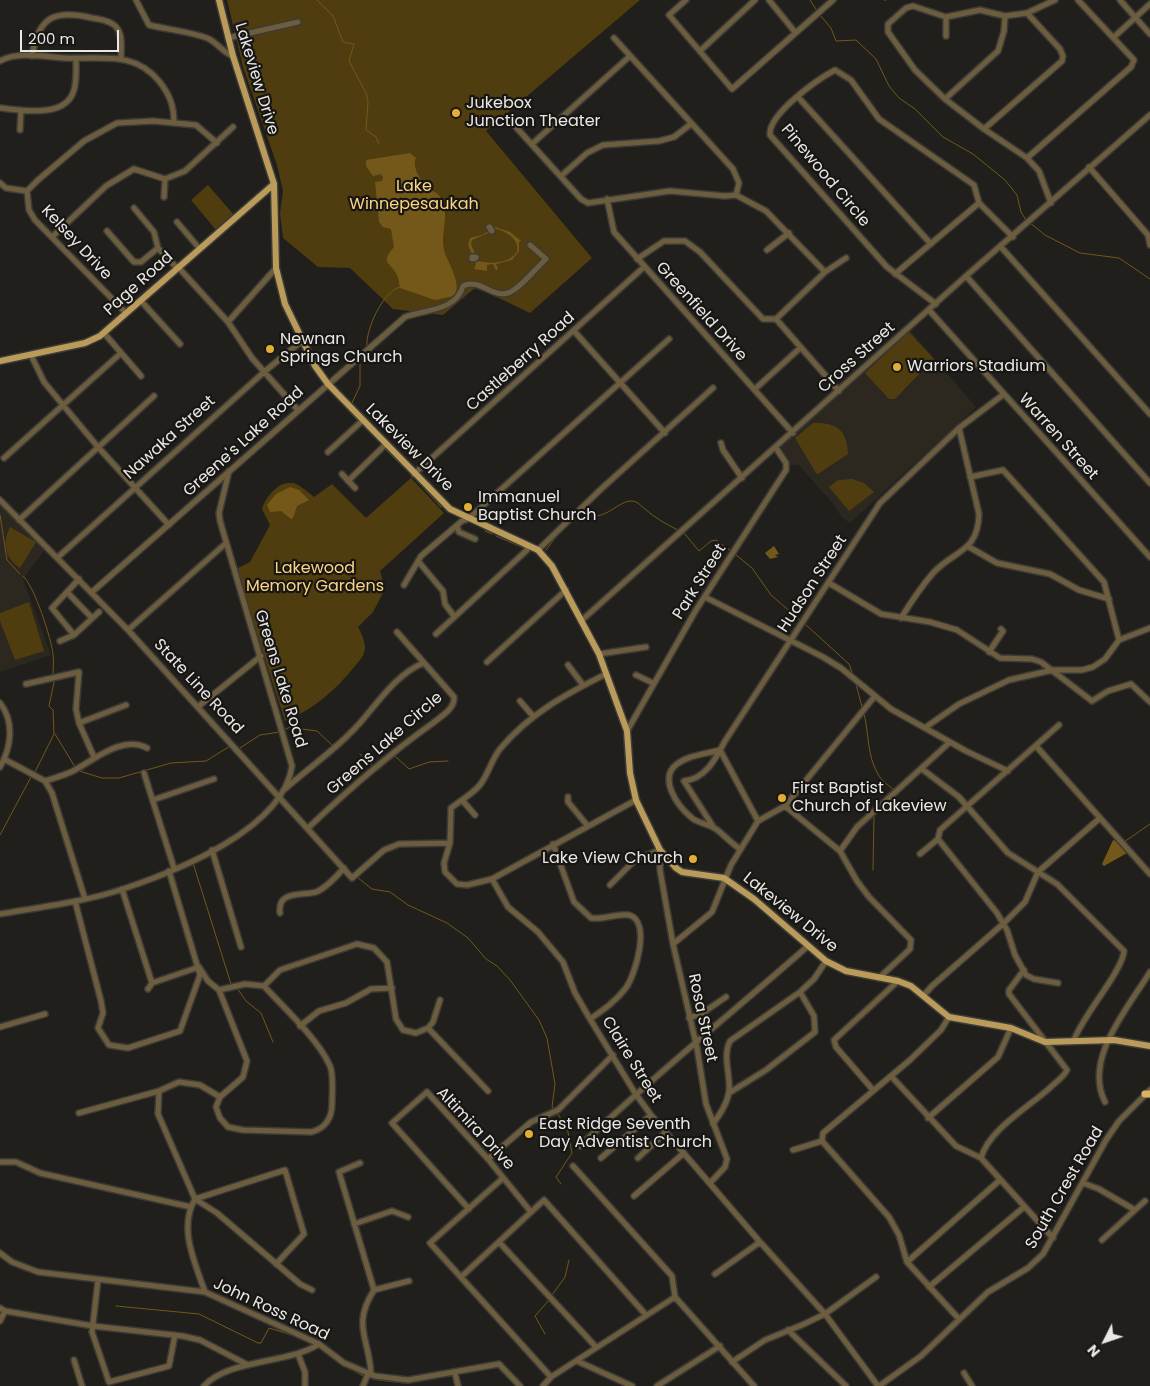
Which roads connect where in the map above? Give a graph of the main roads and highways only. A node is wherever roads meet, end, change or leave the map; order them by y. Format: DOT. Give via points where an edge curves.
graph roads {
  1 [pos="219,0"];
  2 [pos="274,184"];
  3 [pos="0,361"];
  4 [pos="1150,1046"];
  1 -- 2 [label="main road, Lakeview Drive" via="233,56"];
  2 -- 3 [label="main road, Page Road" via="104,333 85,343"];
  2 -- 4 [label="main road, Lakeview Drive" via="276,268 285,304 314,366 362,421 450,509 538,550 552,566 599,654 627,731 636,800 660,850 682,872 724,878 754,899 826,961 846,972 910,986 949,1017 1011,1028 1045,1042 1107,1041"];
}
